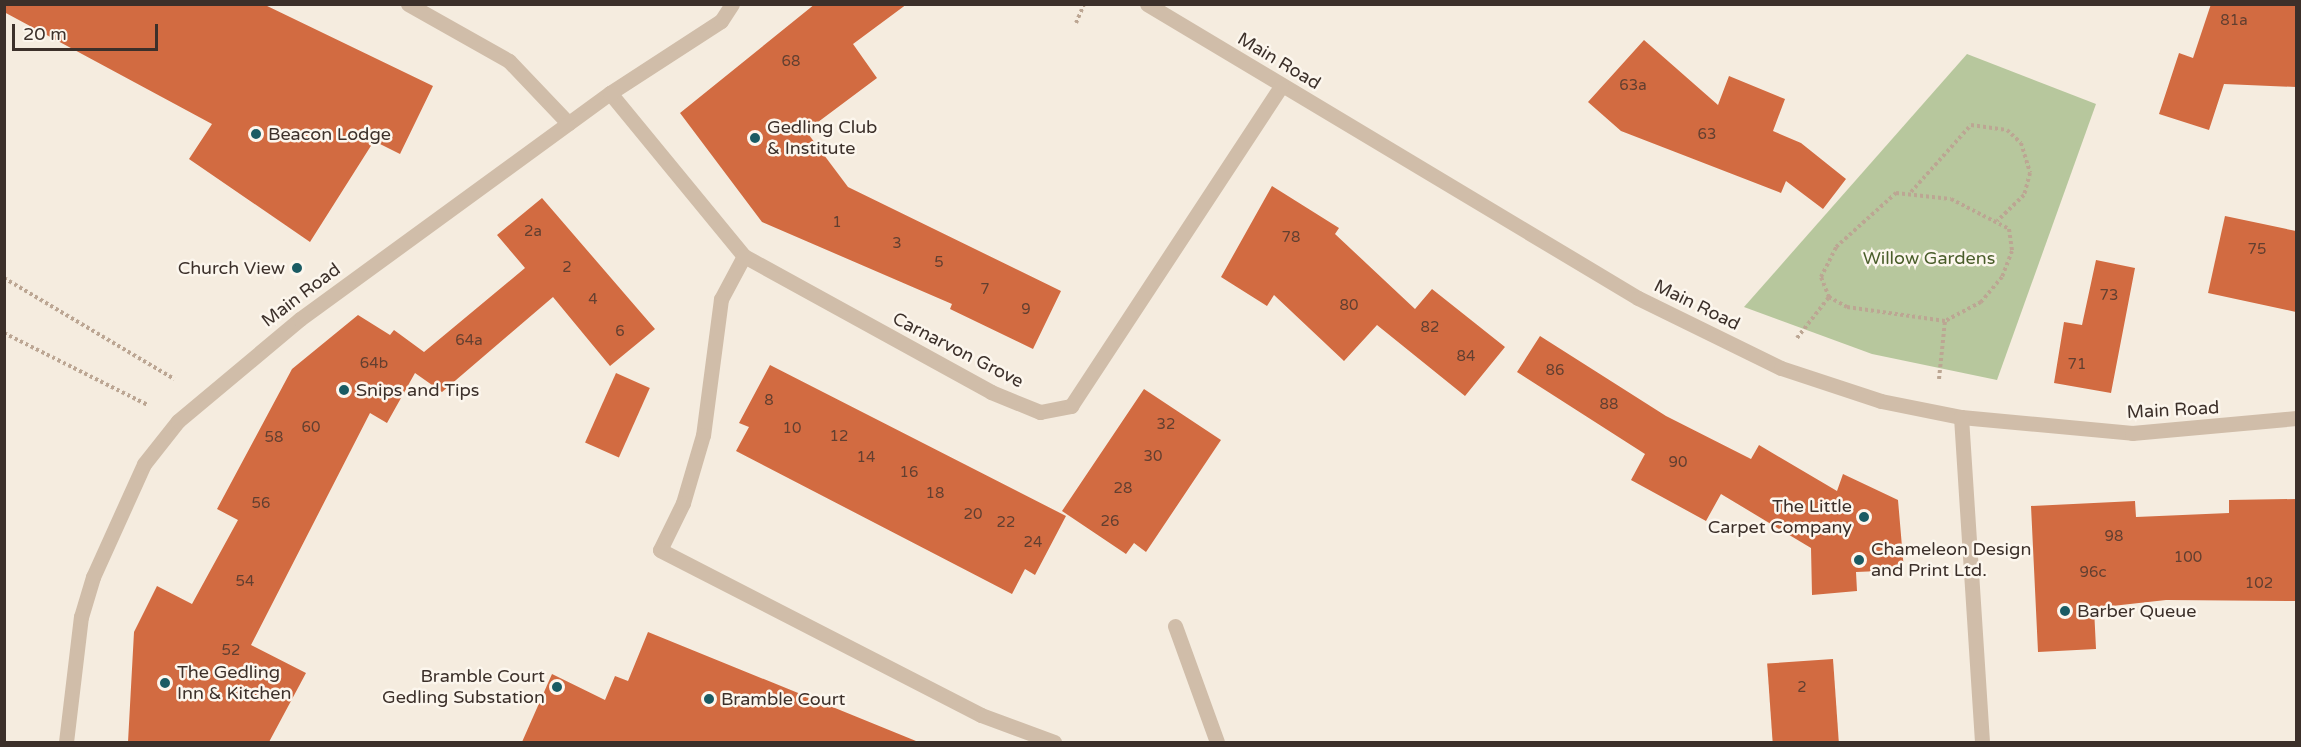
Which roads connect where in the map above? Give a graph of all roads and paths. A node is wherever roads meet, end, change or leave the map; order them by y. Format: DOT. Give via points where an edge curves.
graph roads {
  1 [pos="408,4"];
  2 [pos="732,4"];
  3 [pos="1084,4"];
  4 [pos="1148,4"];
  5 [pos="1076,22"];
  6 [pos="1281,86"];
  7 [pos="610,93"];
  8 [pos="568,123"];
  9 [pos="1911,192"];
  10 [pos="1997,220"];
  11 [pos="744,256"];
  12 [pos="4,278"];
  13 [pos="1829,297"];
  14 [pos="1945,321"];
  15 [pos="4,333"];
  16 [pos="1777,366"];
  17 [pos="204,396"];
  18 [pos="1936,413"];
  19 [pos="1961,417"];
  20 [pos="2296,418"];
  21 [pos="178,421"];
  22 [pos="1175,626"];
  23 [pos="66,742"];
  24 [pos="1053,742"];
  25 [pos="1217,742"];
  26 [pos="1982,742"];
  1 -- 8 [label="street" via="509,62"];
  2 -- 7 [label="street, Main Road" via="721,21"];
  3 -- 5 [label="path"];
  4 -- 6 [label="street, Main Road"];
  6 -- 11 [label="street, Carnarvon Grove" via="1071,406 1040,412 992,393"];
  6 -- 16 [label="street, Main Road" via="1638,298"];
  7 -- 8 [label="street, Main Road"];
  7 -- 11 [label="street, Carnarvon Grove"];
  8 -- 17 [label="street, Main Road"];
  9 -- 10 [label="path" via="1951,199"];
  9 -- 10 [label="path" via="1971,125 2007,130 2021,143 2030,173 2024,195"];
  9 -- 13 [label="path" via="1896,193 1875,208 1836,247 1821,277"];
  10 -- 14 [label="path" via="2009,229 2012,251 2002,277 1981,302"];
  11 -- 24 [label="street" via="721,299 703,435 683,503 660,550 981,715"];
  12 -- 17 [label="path"];
  13 -- 14 [label="path" via="1887,315"];
  13 -- 16 [label="path"];
  14 -- 18 [label="path"];
  15 -- 21 [label="path"];
  16 -- 18 [label="street, Main Road" via="1881,401"];
  17 -- 21 [label="street, Main Road"];
  18 -- 19 [label="street, Main Road"];
  19 -- 20 [label="street, Main Road" via="2132,433"];
  19 -- 26 [label="street"];
  21 -- 23 [label="street, Main Road" via="144,464 93,578 81,617"];
  22 -- 25 [label="street"];
}
